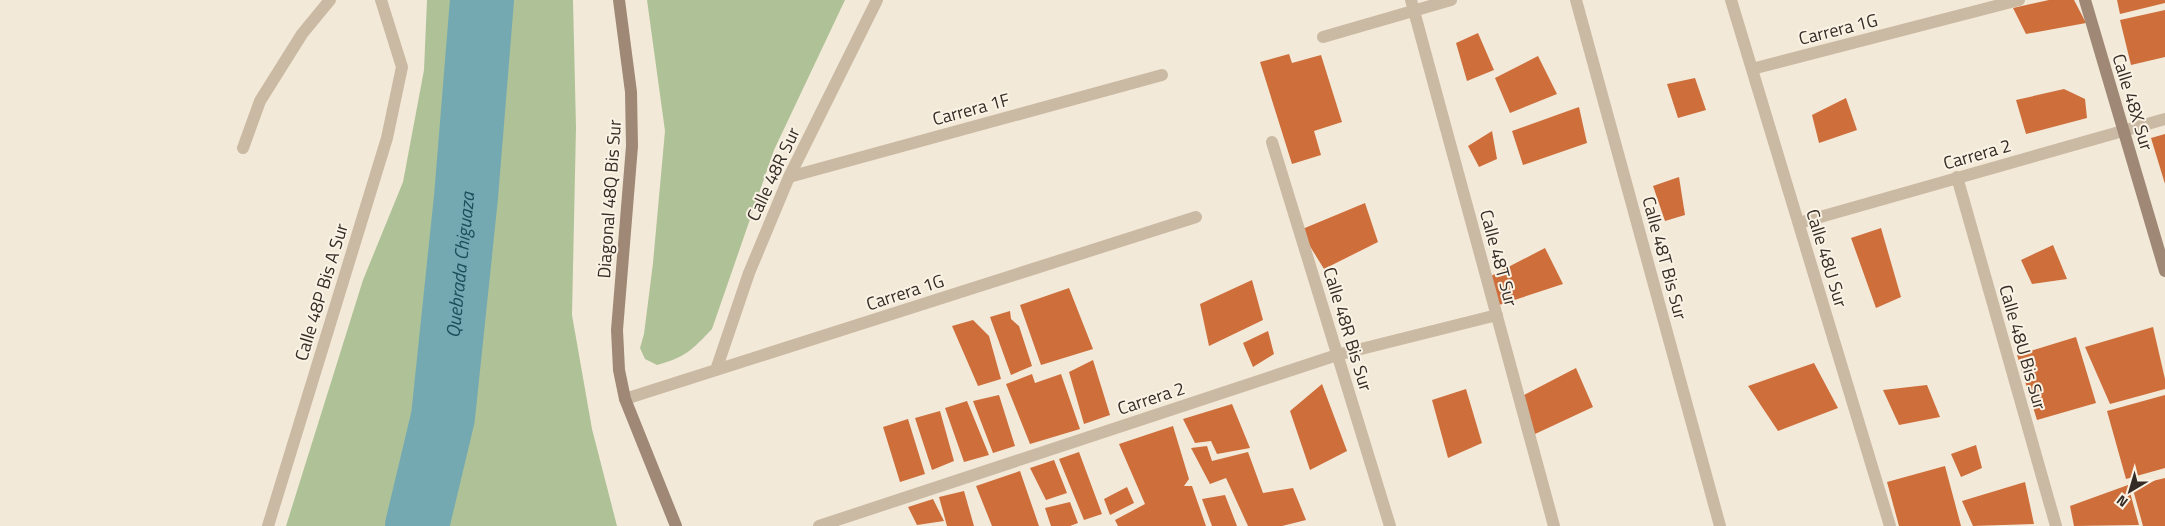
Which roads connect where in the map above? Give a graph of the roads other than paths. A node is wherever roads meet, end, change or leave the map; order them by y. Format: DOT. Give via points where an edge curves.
graph roads {
  1 [pos="330,0"];
  2 [pos="381,0"];
  3 [pos="619,0"];
  4 [pos="877,0"];
  5 [pos="1450,0"];
  6 [pos="1576,0"];
  7 [pos="1731,0"];
  8 [pos="2019,0"];
  9 [pos="2085,0"];
  10 [pos="1412,6"];
  11 [pos="1322,37"];
  12 [pos="1752,69"];
  13 [pos="1162,75"];
  14 [pos="2165,119"];
  15 [pos="2123,130"];
  16 [pos="1272,142"];
  17 [pos="244,148"];
  18 [pos="789,177"];
  19 [pos="1957,178"];
  20 [pos="1196,217"];
  21 [pos="1799,223"];
  22 [pos="2165,271"];
  23 [pos="1497,315"];
  24 [pos="1337,355"];
  25 [pos="716,370"];
  26 [pos="625,399"];
  27 [pos="268,526"];
  28 [pos="676,526"];
  29 [pos="820,526"];
  30 [pos="1390,526"];
  31 [pos="1554,526"];
  32 [pos="1720,526"];
  33 [pos="1890,526"];
  34 [pos="2056,526"];
  1 -- 17 [label="street" via="302,34 260,101"];
  2 -- 27 [label="street, Calle 48P Bis A Sur" via="402,67 387,138"];
  3 -- 26 [label="main road, Diagonal 48Q Bis Sur" via="632,116 616,330"];
  4 -- 18 [label="street, Calle 48R Sur"];
  5 -- 10 [label="street"];
  6 -- 32 [label="street, Calle 48T Bis Sur"];
  7 -- 12 [label="street, Calle 48U Sur"];
  8 -- 12 [label="street, Carrera 1G"];
  9 -- 15 [label="main road, Calle 48X Sur"];
  10 -- 11 [label="street"];
  10 -- 23 [label="street, Calle 48T Sur"];
  12 -- 21 [label="street, Calle 48U Sur"];
  13 -- 18 [label="street, Carrera 1F"];
  14 -- 15 [label="street, Carrera 2"];
  15 -- 19 [label="street, Carrera 2"];
  15 -- 22 [label="main road, Calle 48X Sur"];
  16 -- 24 [label="street, Calle 48R Bis Sur"];
  18 -- 25 [label="street, Calle 48R Sur" via="748,273"];
  19 -- 21 [label="street, Carrera 2"];
  19 -- 34 [label="street, Calle 48U Bis Sur"];
  20 -- 25 [label="street, Carrera 1G"];
  21 -- 33 [label="street, Calle 48U Sur"];
  23 -- 24 [label="street, Carrera 2"];
  23 -- 31 [label="street, Calle 48T Sur"];
  24 -- 29 [label="street, Carrera 2"];
  24 -- 30 [label="street, Calle 48R Bis Sur"];
  25 -- 26 [label="street, Carrera 1G"];
  26 -- 28 [label="main road"];
}
